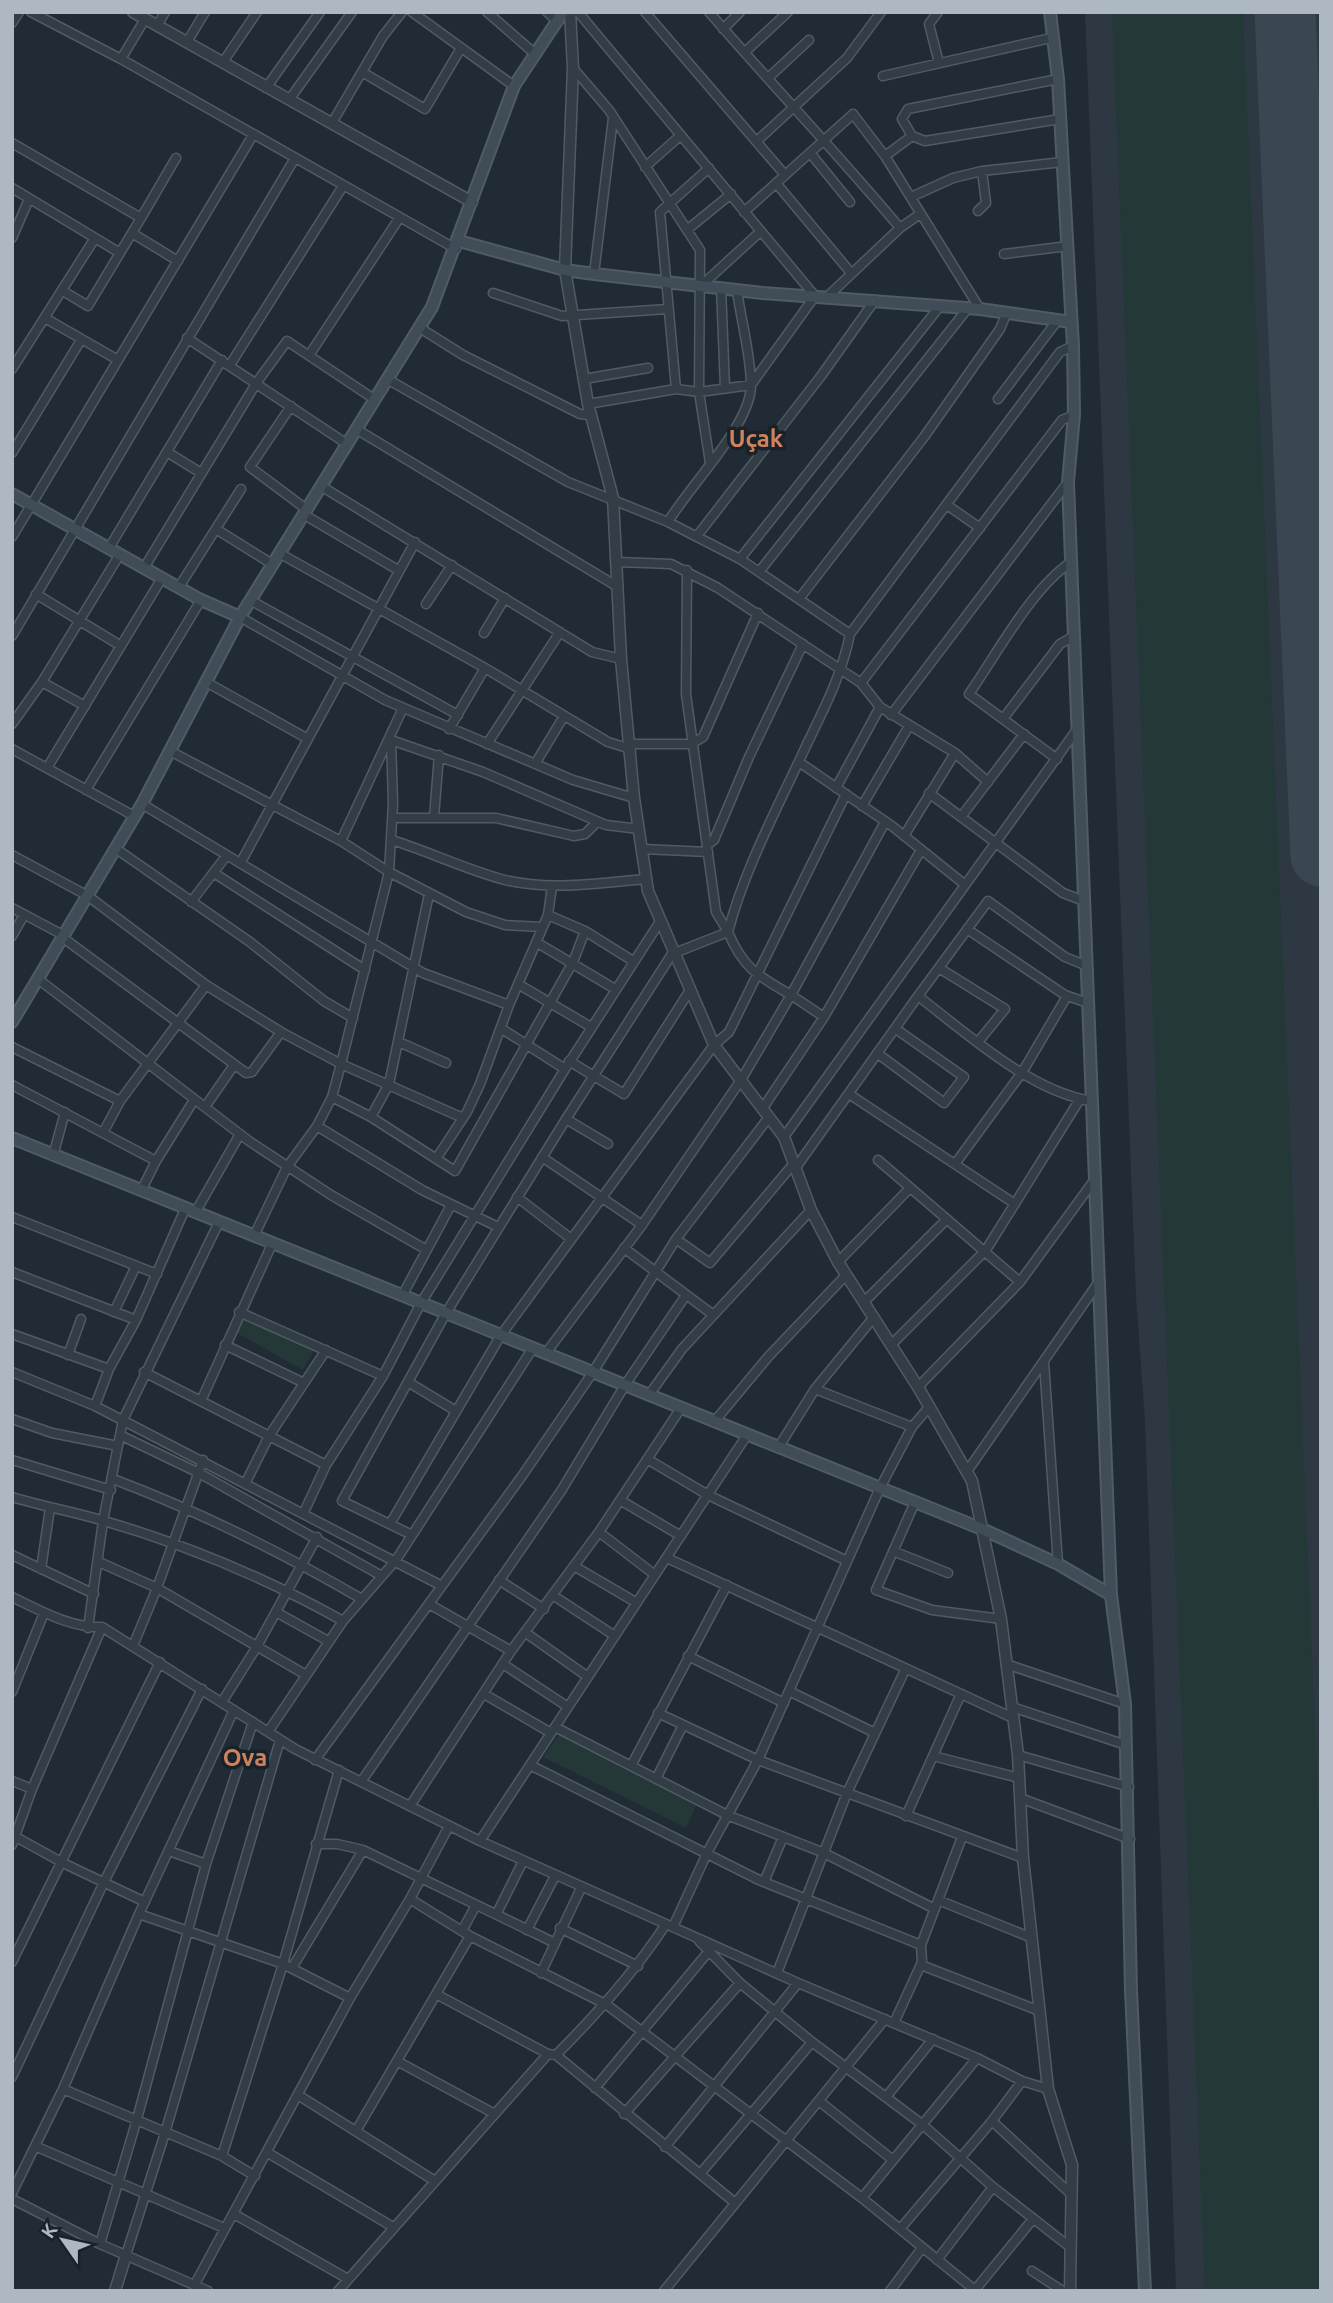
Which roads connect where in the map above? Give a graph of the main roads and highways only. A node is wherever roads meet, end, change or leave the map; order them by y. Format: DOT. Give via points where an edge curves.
graph roads {
  1 [pos="1050,12"];
  2 [pos="560,17"];
  3 [pos="457,245"];
  4 [pos="1071,322"];
  5 [pos="12,494"];
  6 [pos="240,617"];
  7 [pos="12,1022"];
  8 [pos="12,1138"];
  9 [pos="1111,1595"];
  10 [pos="1146,2291"];
  1 -- 4 [label="main road"];
  2 -- 3 [label="main road" via="514,86"];
  3 -- 4 [label="main road" via="594,274 980,309"];
  3 -- 6 [label="main road" via="420,328"];
  4 -- 9 [label="main road" via="1074,415 1068,482"];
  5 -- 6 [label="main road" via="201,600"];
  6 -- 7 [label="main road" via="142,804"];
  8 -- 9 [label="main road" via="982,1528"];
  9 -- 10 [label="main road" via="1125,1704 1131,1991"];
}
